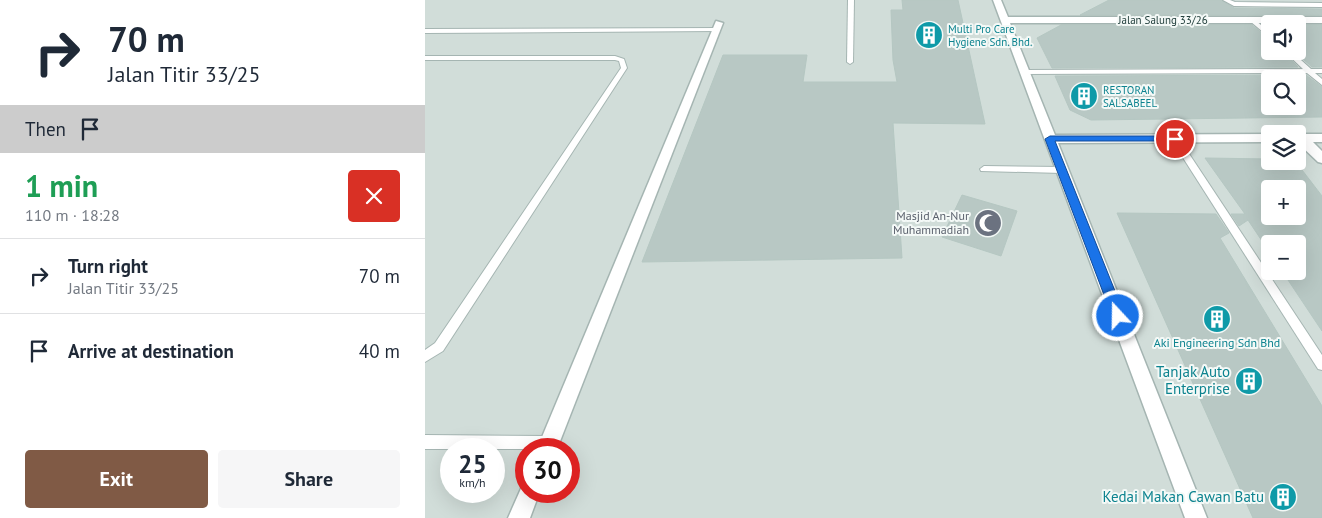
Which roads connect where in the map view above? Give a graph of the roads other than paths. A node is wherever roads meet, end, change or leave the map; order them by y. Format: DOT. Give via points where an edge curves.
graph roads {
  1 [pos="851,0"];
  2 [pos="997,0"];
  3 [pos="1226,0"];
  4 [pos="1322,5"];
  5 [pos="1004,20"];
  6 [pos="1252,20"];
  7 [pos="1322,20"];
  8 [pos="718,26"];
  9 [pos="1261,28"];
  10 [pos="425,32"];
  11 [pos="425,58"];
  12 [pos="1296,60"];
  13 [pos="850,62"];
  14 [pos="1024,72"];
  15 [pos="1309,72"];
  16 [pos="1322,72"];
  17 [pos="1322,84"];
  18 [pos="1261,138"];
  19 [pos="1306,138"];
  20 [pos="1322,138"];
  21 [pos="1050,139"];
  22 [pos="1175,139"];
  23 [pos="1306,144"];
  24 [pos="1322,159"];
  25 [pos="984,169"];
  26 [pos="1062,170"];
  27 [pos="425,357"];
  28 [pos="1322,365"];
  29 [pos="551,438"];
  30 [pos="425,442"];
  31 [pos="515,445"];
  32 [pos="525,503"];
  33 [pos="519,518"];
  34 [pos="1196,518"];
  1 -- 13 [label="lane"];
  2 -- 5 [label="street"];
  3 -- 4 [label="lane" via="1234,4"];
  5 -- 6 [label="street, Jalan Salung 33/26"];
  5 -- 14 [label="street"];
  6 -- 7 [label="street, Jalan Salung 33/26"];
  6 -- 9 [label="lane"];
  8 -- 10 [label="lane"];
  8 -- 29 [label="street"];
  11 -- 27 [label="lane" via="615,58 622,60 624,68 439,346"];
  12 -- 15 [label="lane"];
  14 -- 15 [label="lane"];
  14 -- 21 [label="street"];
  15 -- 16 [label="lane"];
  15 -- 17 [label="lane"];
  18 -- 22 [label="street"];
  19 -- 20 [label="street"];
  21 -- 22 [label="street"];
  21 -- 26 [label="street"];
  22 -- 28 [label="lane"];
  23 -- 24 [label="street"];
  25 -- 26 [label="lane"];
  26 -- 34 [label="street"];
  30 -- 31 [label="lane"];
  32 -- 33 [label="street"];
}
